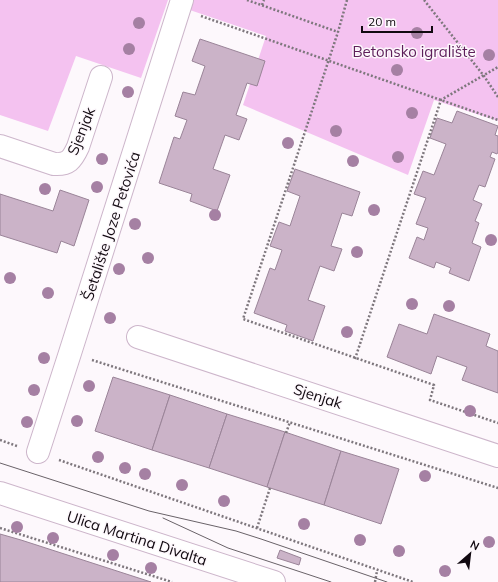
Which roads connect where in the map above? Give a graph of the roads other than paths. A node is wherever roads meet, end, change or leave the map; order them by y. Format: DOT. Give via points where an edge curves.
graph roads {
  1 [pos="181,4"];
  2 [pos="101,77"];
  3 [pos="0,146"];
  4 [pos="138,337"];
  5 [pos="38,452"];
  6 [pos="498,456"];
  7 [pos="0,493"];
  8 [pos="274,582"];
  1 -- 5 [label="street, Šetalište Joze Petovića"];
  2 -- 3 [label="street, Sjenjak" via="78,148 68,162 62,165 54,164"];
  4 -- 6 [label="street, Sjenjak"];
  7 -- 8 [label="street, Ulica Martina Divalta"];
}
